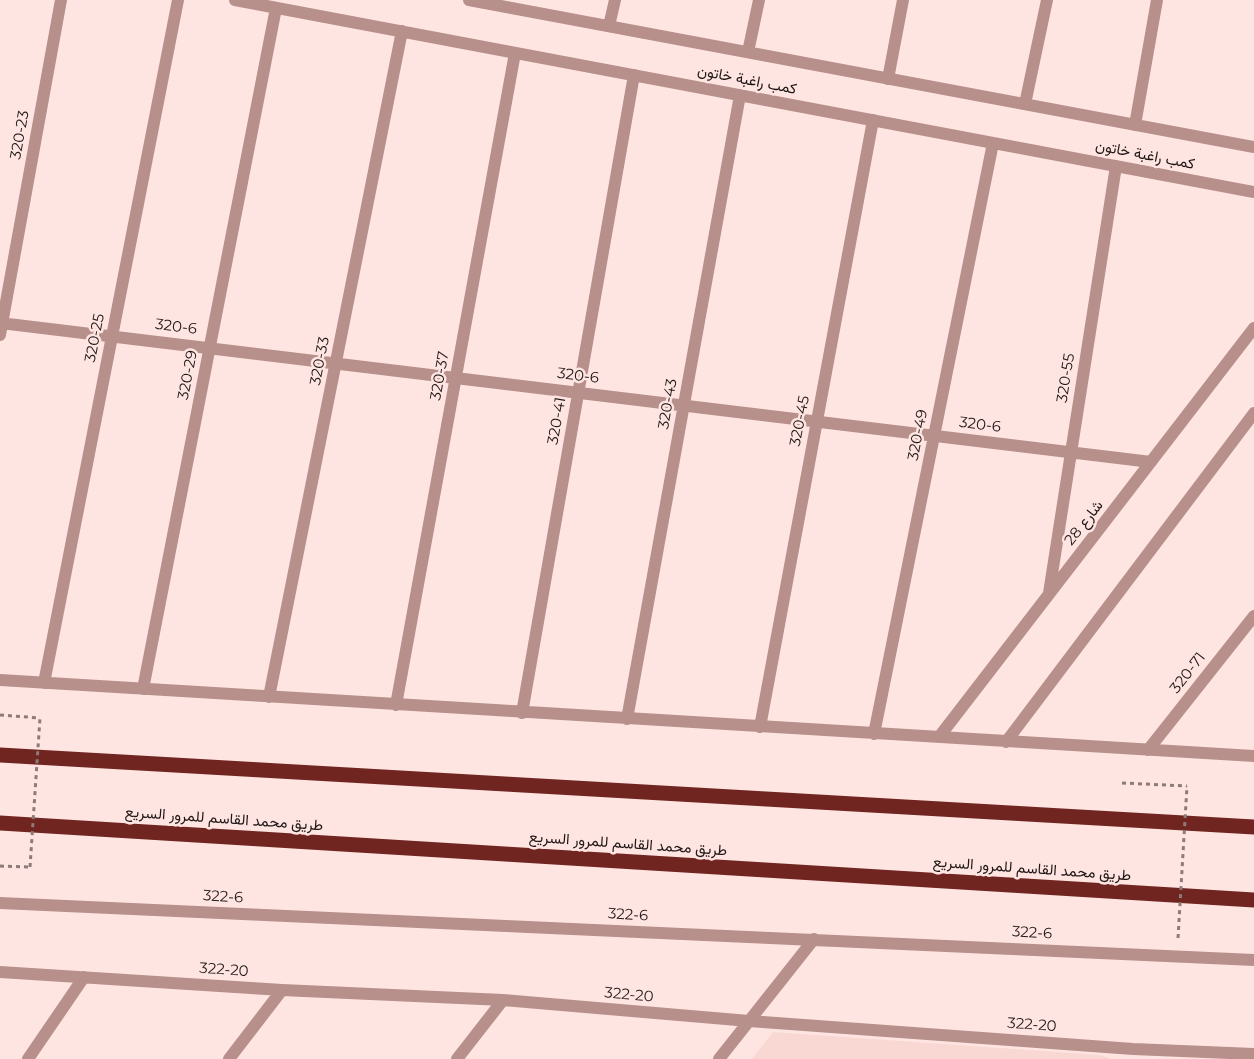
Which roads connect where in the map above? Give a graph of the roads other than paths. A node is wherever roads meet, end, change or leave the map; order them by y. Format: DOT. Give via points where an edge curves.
graph roads {
  1 [pos="61,0"];
  2 [pos="178,0"];
  3 [pos="235,0"];
  4 [pos="469,0"];
  5 [pos="615,0"];
  6 [pos="759,0"];
  7 [pos="903,0"];
  8 [pos="1047,0"];
  9 [pos="1157,0"];
  10 [pos="276,8"];
  11 [pos="609,26"];
  12 [pos="402,31"];
  13 [pos="748,52"];
  14 [pos="515,53"];
  15 [pos="634,75"];
  16 [pos="888,79"];
  17 [pos="740,95"];
  18 [pos="1025,104"];
  19 [pos="873,120"];
  20 [pos="1135,125"];
  21 [pos="993,143"];
  22 [pos="1254,147"];
  23 [pos="1116,166"];
  24 [pos="1254,192"];
  25 [pos="1,327"];
  26 [pos="1254,328"];
  27 [pos="112,336"];
  28 [pos="210,348"];
  29 [pos="336,363"];
  30 [pos="456,378"];
  31 [pos="579,393"];
  32 [pos="685,405"];
  33 [pos="1254,413"];
  34 [pos="817,421"];
  35 [pos="934,436"];
  36 [pos="1071,452"];
  37 [pos="1151,462"];
  38 [pos="1048,596"];
  39 [pos="1254,616"];
  40 [pos="0,680"];
  41 [pos="44,683"];
  42 [pos="143,689"];
  43 [pos="269,698"];
  44 [pos="396,705"];
  45 [pos="522,712"];
  46 [pos="627,719"];
  47 [pos="760,727"];
  48 [pos="874,734"];
  49 [pos="939,737"];
  50 [pos="1006,742"];
  51 [pos="1148,750"];
  52 [pos="0,755"];
  53 [pos="1254,756"];
  54 [pos="0,823"];
  55 [pos="1254,826"];
  56 [pos="1254,900"];
  57 [pos="0,903"];
  58 [pos="814,939"];
  59 [pos="1254,960"];
  60 [pos="0,972"];
  61 [pos="84,977"];
  62 [pos="282,990"];
  63 [pos="503,1000"];
  64 [pos="749,1021"];
  65 [pos="1133,1049"];
  66 [pos="1254,1054"];
  67 [pos="28,1059"];
  68 [pos="229,1059"];
  69 [pos="457,1059"];
  70 [pos="719,1059"];
  71 [pos="1124,1059"];
  1 -- 25 [label="street, 320-23"];
  2 -- 27 [label="street, 320-25"];
  3 -- 10 [label="street, كمب راغبة خاتون"];
  4 -- 11 [label="street, كمب راغبة خاتون"];
  5 -- 11 [label="street"];
  6 -- 13 [label="street"];
  7 -- 16 [label="street"];
  8 -- 18 [label="street"];
  9 -- 20 [label="street"];
  10 -- 12 [label="street, كمب راغبة خاتون"];
  10 -- 28 [label="street, 320-29"];
  11 -- 13 [label="street, كمب راغبة خاتون"];
  12 -- 14 [label="street, كمب راغبة خاتون"];
  12 -- 29 [label="street, 320-33"];
  13 -- 16 [label="street, كمب راغبة خاتون"];
  14 -- 15 [label="street, كمب راغبة خاتون"];
  14 -- 30 [label="street, 320-37"];
  15 -- 17 [label="street, كمب راغبة خاتون"];
  15 -- 31 [label="street, 320-41"];
  16 -- 18 [label="street, كمب راغبة خاتون"];
  17 -- 19 [label="street, كمب راغبة خاتون"];
  17 -- 32 [label="street, 320-43"];
  18 -- 20 [label="street, كمب راغبة خاتون"];
  19 -- 21 [label="street, كمب راغبة خاتون"];
  19 -- 34 [label="street, 320-45"];
  20 -- 22 [label="street, كمب راغبة خاتون"];
  21 -- 23 [label="street, كمب راغبة خاتون"];
  21 -- 35 [label="street, 320-49"];
  23 -- 24 [label="street, كمب راغبة خاتون"];
  23 -- 36 [label="street, 320-55"];
  25 -- 27 [label="street, 320-6"];
  26 -- 37 [label="street, شارع 28"];
  27 -- 28 [label="street, 320-6"];
  27 -- 41 [label="street, 320-25"];
  28 -- 29 [label="street, 320-6"];
  28 -- 42 [label="street, 320-29"];
  29 -- 30 [label="street, 320-6"];
  29 -- 43 [label="street, 320-33"];
  30 -- 31 [label="street, 320-6"];
  30 -- 44 [label="street, 320-37"];
  31 -- 32 [label="street, 320-6"];
  31 -- 45 [label="street, 320-41"];
  32 -- 34 [label="street, 320-6"];
  32 -- 46 [label="street, 320-43"];
  33 -- 50 [label="street"];
  34 -- 35 [label="street, 320-6"];
  34 -- 47 [label="street, 320-45"];
  35 -- 36 [label="street, 320-6"];
  35 -- 48 [label="street, 320-49"];
  36 -- 37 [label="street, 320-6"];
  36 -- 38 [label="street, 320-55"];
  37 -- 38 [label="street, شارع 28"];
  38 -- 49 [label="street, شارع 28"];
  39 -- 51 [label="street, 320-71"];
  40 -- 41 [label="street"];
  41 -- 42 [label="street"];
  42 -- 43 [label="street"];
  43 -- 44 [label="street"];
  44 -- 45 [label="street"];
  45 -- 46 [label="street"];
  46 -- 47 [label="street"];
  47 -- 48 [label="street"];
  48 -- 49 [label="street"];
  49 -- 50 [label="street"];
  50 -- 51 [label="street"];
  51 -- 53 [label="street"];
  52 -- 55 [label="highway"];
  54 -- 56 [label="highway, طريق محمد القاسم للمرور السريع"];
  57 -- 58 [label="street, 322-6"];
  58 -- 59 [label="street, 322-6"];
  58 -- 64 [label="street"];
  60 -- 61 [label="street, 322-20"];
  61 -- 62 [label="street, 322-20"];
  61 -- 67 [label="street"];
  62 -- 63 [label="street, 322-20"];
  62 -- 68 [label="street"];
  63 -- 64 [label="street, 322-20"];
  63 -- 69 [label="street"];
  64 -- 65 [label="street, 322-20"];
  64 -- 70 [label="street"];
  65 -- 66 [label="street, 322-20"];
  65 -- 71 [label="street"];
}
